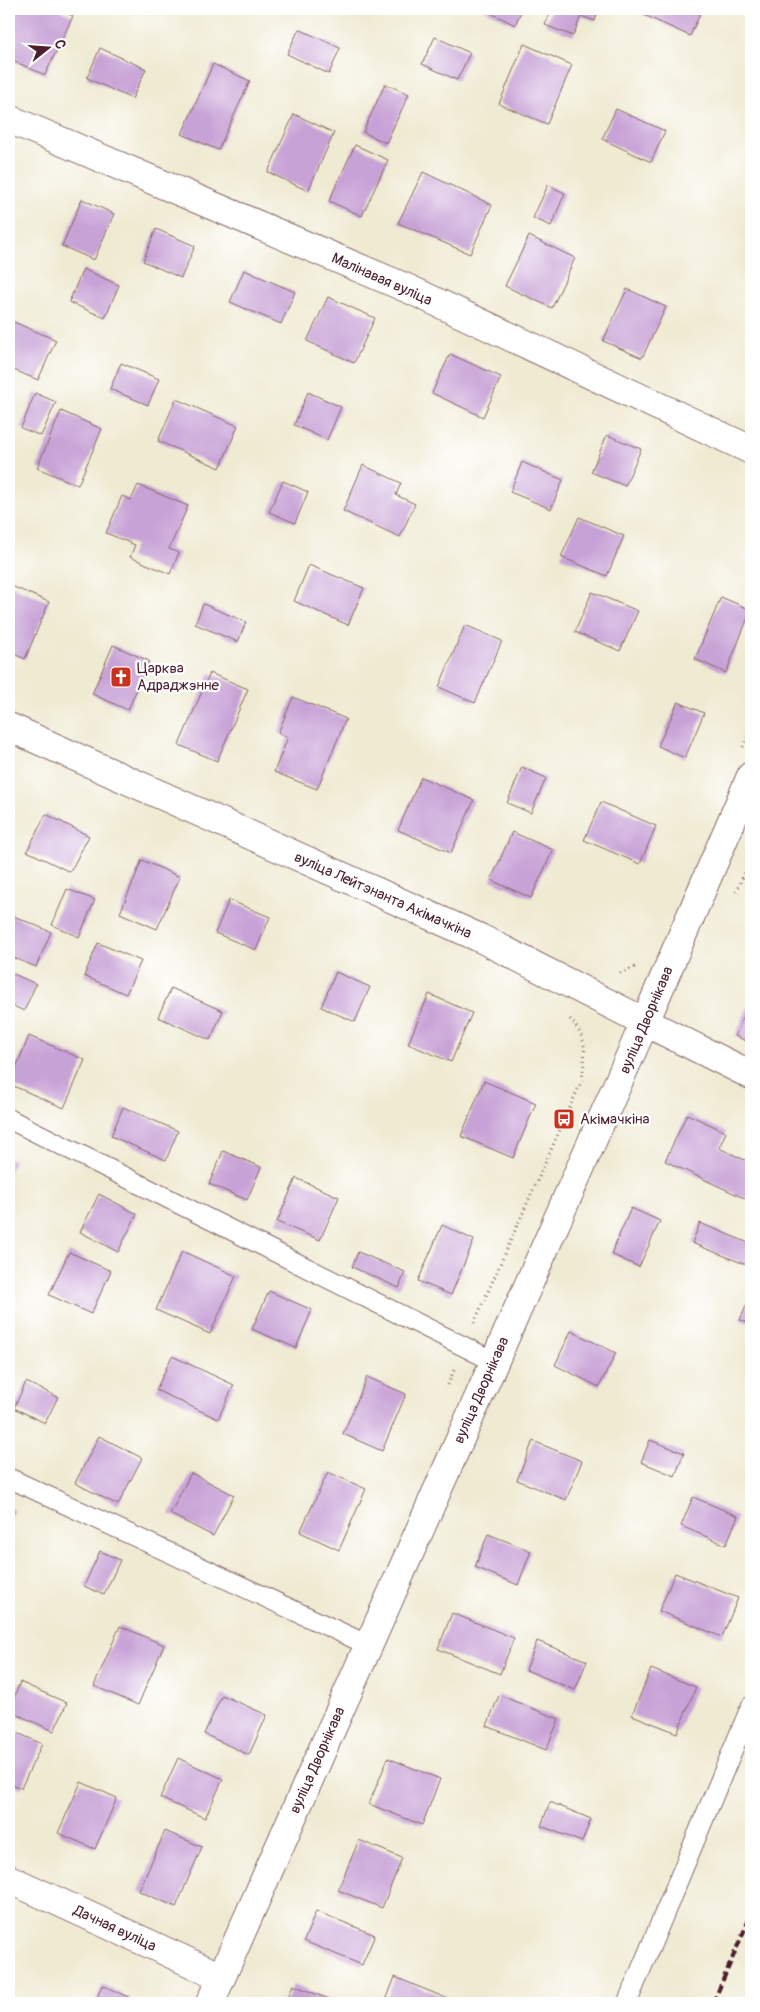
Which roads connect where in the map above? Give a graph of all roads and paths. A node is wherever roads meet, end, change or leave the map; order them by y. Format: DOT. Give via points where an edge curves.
graph roads {
  1 [pos="9,119"];
  2 [pos="751,450"];
  3 [pos="9,727"];
  4 [pos="751,728"];
  5 [pos="746,766"];
  6 [pos="638,966"];
  7 [pos="613,974"];
  8 [pos="566,1015"];
  9 [pos="645,1022"];
  10 [pos="751,1075"];
  11 [pos="9,1119"];
  12 [pos="464,1347"];
  13 [pos="493,1361"];
  14 [pos="445,1392"];
  15 [pos="9,1478"];
  16 [pos="368,1645"];
  17 [pos="751,1706"];
  18 [pos="9,1879"];
  19 [pos="221,1977"];
  20 [pos="210,2003"];
  21 [pos="627,2003"];
  1 -- 2 [label="main road, Малінавая вуліца" via="411,290"];
  3 -- 9 [label="main road, вуліца Лейтэнанта Акімачкіна" via="480,938"];
  4 -- 5 [label="path"];
  5 -- 9 [label="main road, вуліца Дворнікава"];
  6 -- 7 [label="path"];
  8 -- 12 [label="path" via="586,1046 582,1080"];
  9 -- 10 [label="main road, вуліца Лейтэнанта Акімачкіна"];
  9 -- 13 [label="main road, вуліца Дворнікава"];
  11 -- 12 [label="lane"];
  12 -- 13 [label="lane"];
  12 -- 14 [label="path"];
  13 -- 16 [label="main road, вуліца Дворнікава"];
  15 -- 16 [label="lane"];
  16 -- 19 [label="main road, вуліца Дворнікава"];
  17 -- 21 [label="lane"];
  18 -- 19 [label="main road, Дачная вуліца"];
  19 -- 20 [label="main road, вуліца Дворнікава"];
}
